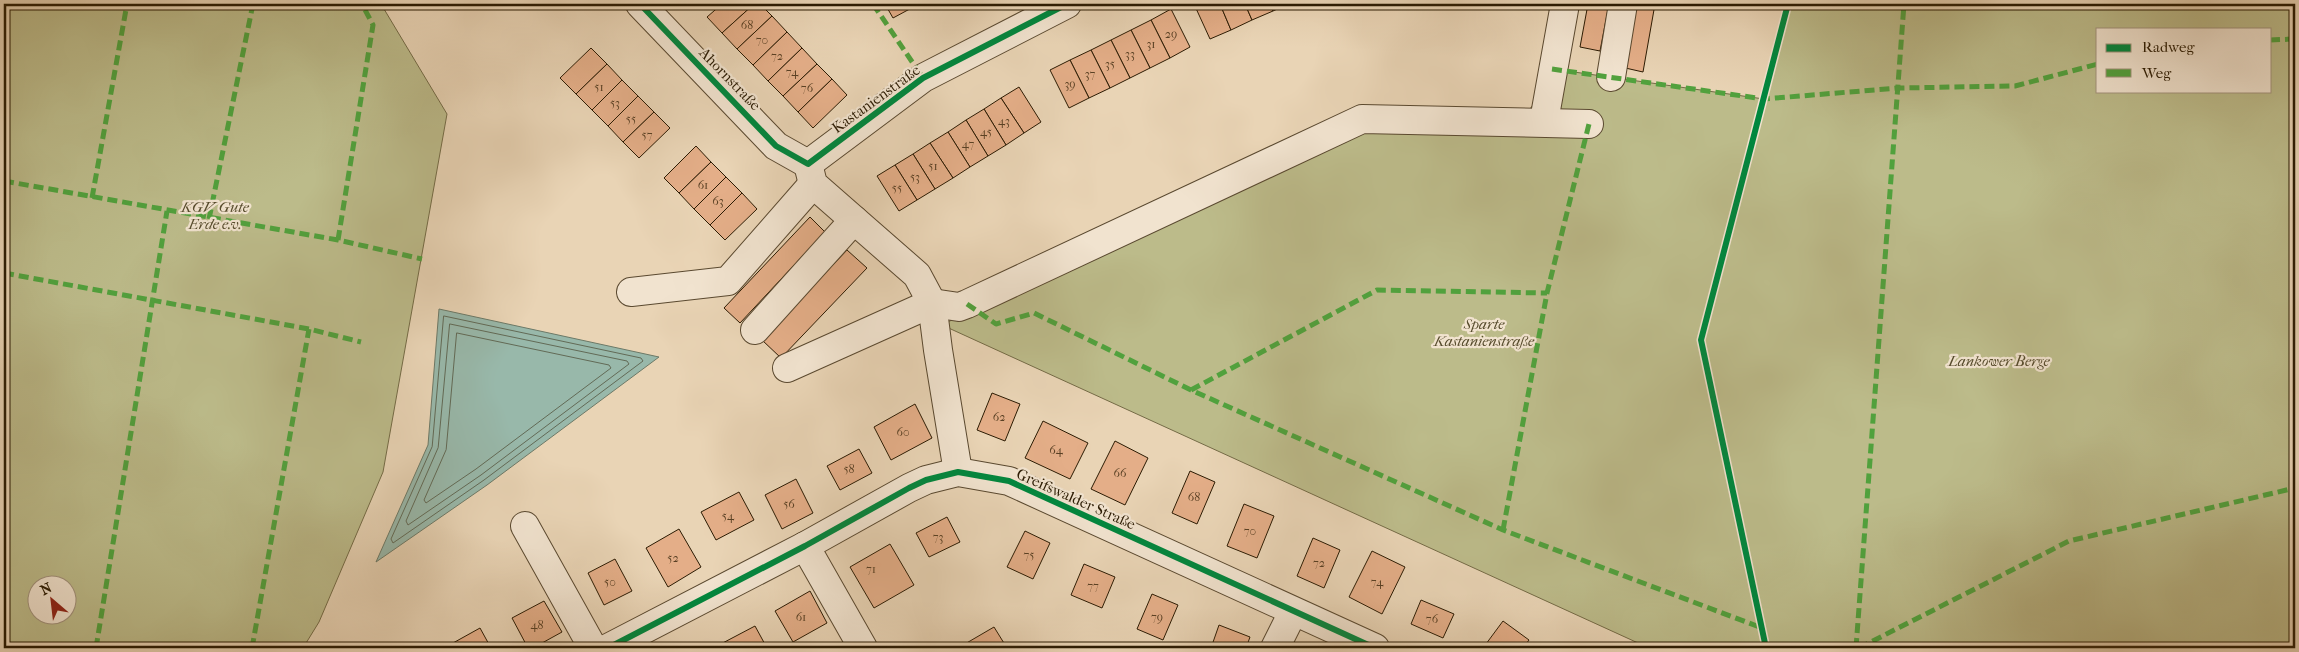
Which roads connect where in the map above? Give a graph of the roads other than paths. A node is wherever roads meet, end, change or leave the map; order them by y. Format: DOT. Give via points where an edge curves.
graph roads {
  1 [pos="640,4"];
  2 [pos="1067,4"];
  3 [pos="1564,4"];
  4 [pos="1623,4"];
  5 [pos="1611,77"];
  6 [pos="1544,121"];
  7 [pos="1589,124"];
  8 [pos="811,174"];
  9 [pos="854,220"];
  10 [pos="630,292"];
  11 [pos="932,303"];
  12 [pos="755,330"];
  13 [pos="787,368"];
  14 [pos="958,472"];
  15 [pos="525,526"];
  16 [pos="805,546"];
  17 [pos="1292,612"];
  18 [pos="593,648"];
  19 [pos="608,648"];
  20 [pos="863,648"];
  21 [pos="1275,648"];
  22 [pos="1375,648"];
  1 -- 8 [label="street, Ahornstraße" via="776,146"];
  2 -- 8 [label="street, Kastanienstraße" via="923,78"];
  3 -- 6 [label="street"];
  4 -- 5 [label="street"];
  6 -- 7 [label="street"];
  6 -- 11 [label="street" via="1362,119 967,304 958,307"];
  8 -- 9 [label="street, Ahornstraße"];
  8 -- 10 [label="street, Kastanienstraße" via="728,281"];
  9 -- 11 [label="street, Ahornstraße" via="917,275"];
  9 -- 12 [label="street"];
  11 -- 13 [label="street"];
  11 -- 14 [label="street"];
  14 -- 16 [label="street, Greifswalder Straße" via="909,488"];
  14 -- 17 [label="street, Greifswalder Straße" via="1009,481"];
  15 -- 18 [label="street"];
  16 -- 19 [label="street, Greifswalder Straße"];
  16 -- 20 [label="street"];
  17 -- 21 [label="street"];
  17 -- 22 [label="street, Greifswalder Straße"];
}
